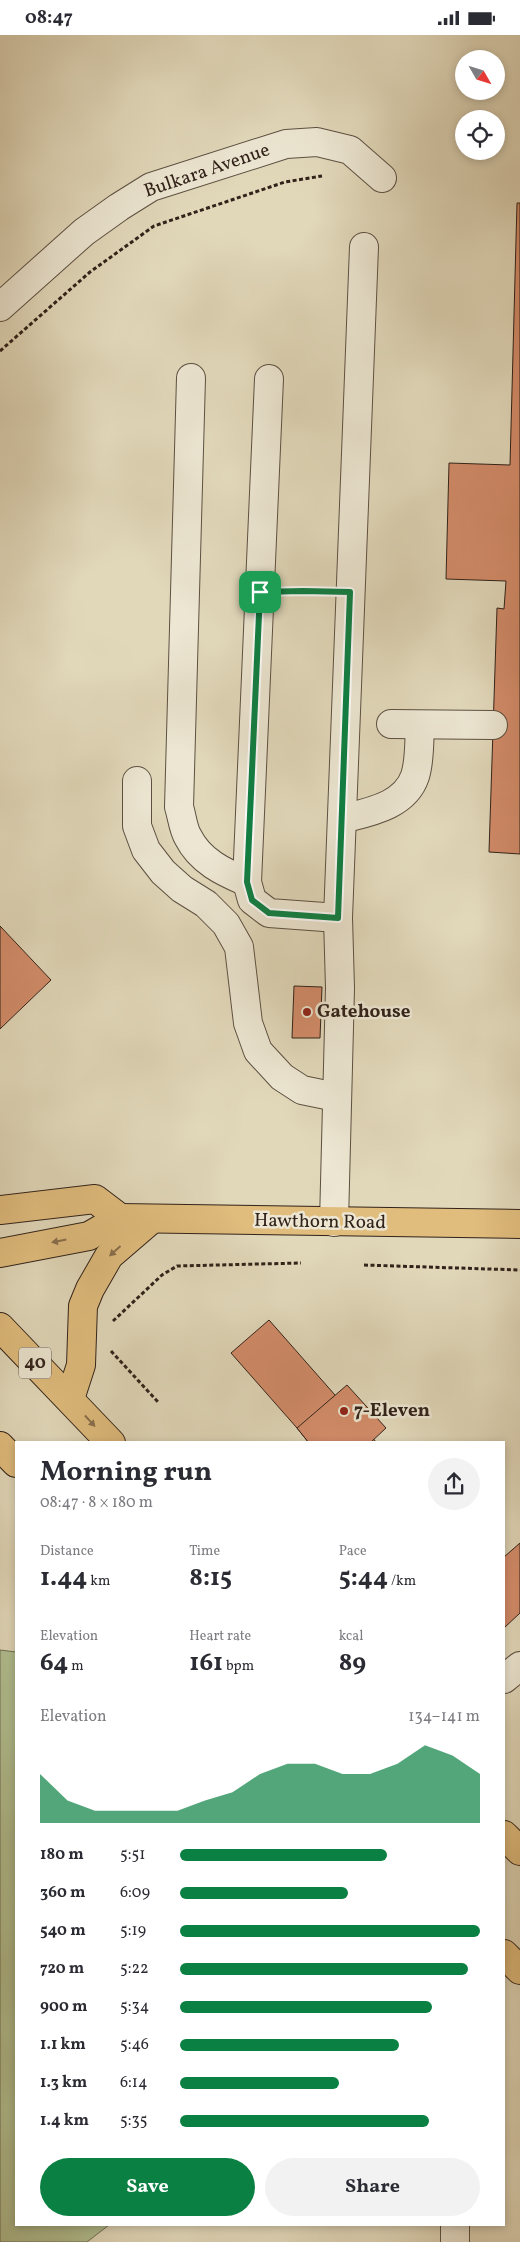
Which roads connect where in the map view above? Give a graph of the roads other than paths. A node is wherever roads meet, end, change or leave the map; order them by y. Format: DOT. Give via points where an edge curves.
graph roads {
  1 [pos="382,178"];
  2 [pos="364,247"];
  3 [pos="0,307"];
  4 [pos="191,378"];
  5 [pos="269,379"];
  6 [pos="391,724"];
  7 [pos="420,725"];
  8 [pos="493,725"];
  9 [pos="137,781"];
  10 [pos="342,819"];
  11 [pos="247,882"];
  12 [pos="338,918"];
  13 [pos="336,1097"];
  14 [pos="0,1210"];
  15 [pos="120,1218"];
  16 [pos="152,1219"];
  17 [pos="334,1222"];
  18 [pos="520,1224"];
  19 [pos="0,1253"];
  20 [pos="0,1327"];
  21 [pos="70,1399"];
  22 [pos="109,1441"];
  23 [pos="520,1665"];
  24 [pos="505,1678"];
  25 [pos="505,1836"];
  26 [pos="520,1851"];
  27 [pos="505,1955"];
  28 [pos="520,1970"];
  29 [pos="455,2226"];
  30 [pos="455,2242"];
  1 -- 3 [label="street, Bulkara Avenue" via="350,150 317,142 286,144 151,187 84,232"];
  2 -- 10 [label="street"];
  4 -- 11 [label="street" via="179,807 188,837 207,862"];
  5 -- 11 [label="street"];
  6 -- 7 [label="street"];
  7 -- 8 [label="street"];
  7 -- 10 [label="street" via="416,775 405,794 380,809"];
  9 -- 13 [label="street" via="138,826 146,850 182,889 206,905 226,925 239,947 248,1023 258,1051 282,1077 302,1090"];
  10 -- 12 [label="street"];
  11 -- 12 [label="street" via="252,900 269,913"];
  12 -- 13 [label="street" via="340,988"];
  13 -- 17 [label="street"];
  14 -- 15 [label="main road" via="95,1199"];
  15 -- 16 [label="main road, Hawthorn Road"];
  15 -- 19 [label="main road, one-way" via="89,1236"];
  16 -- 17 [label="main road, Hawthorn Road"];
  16 -- 21 [label="main road, one-way" via="109,1257 90,1289 83,1306 81,1365"];
  17 -- 18 [label="main road, Hawthorn Road"];
  20 -- 21 [label="main road, 40"];
  21 -- 22 [label="main road, 40, one-way"];
  23 -- 24 [label="street"];
  25 -- 26 [label="main road"];
  27 -- 28 [label="main road"];
  29 -- 30 [label="street"];
}
